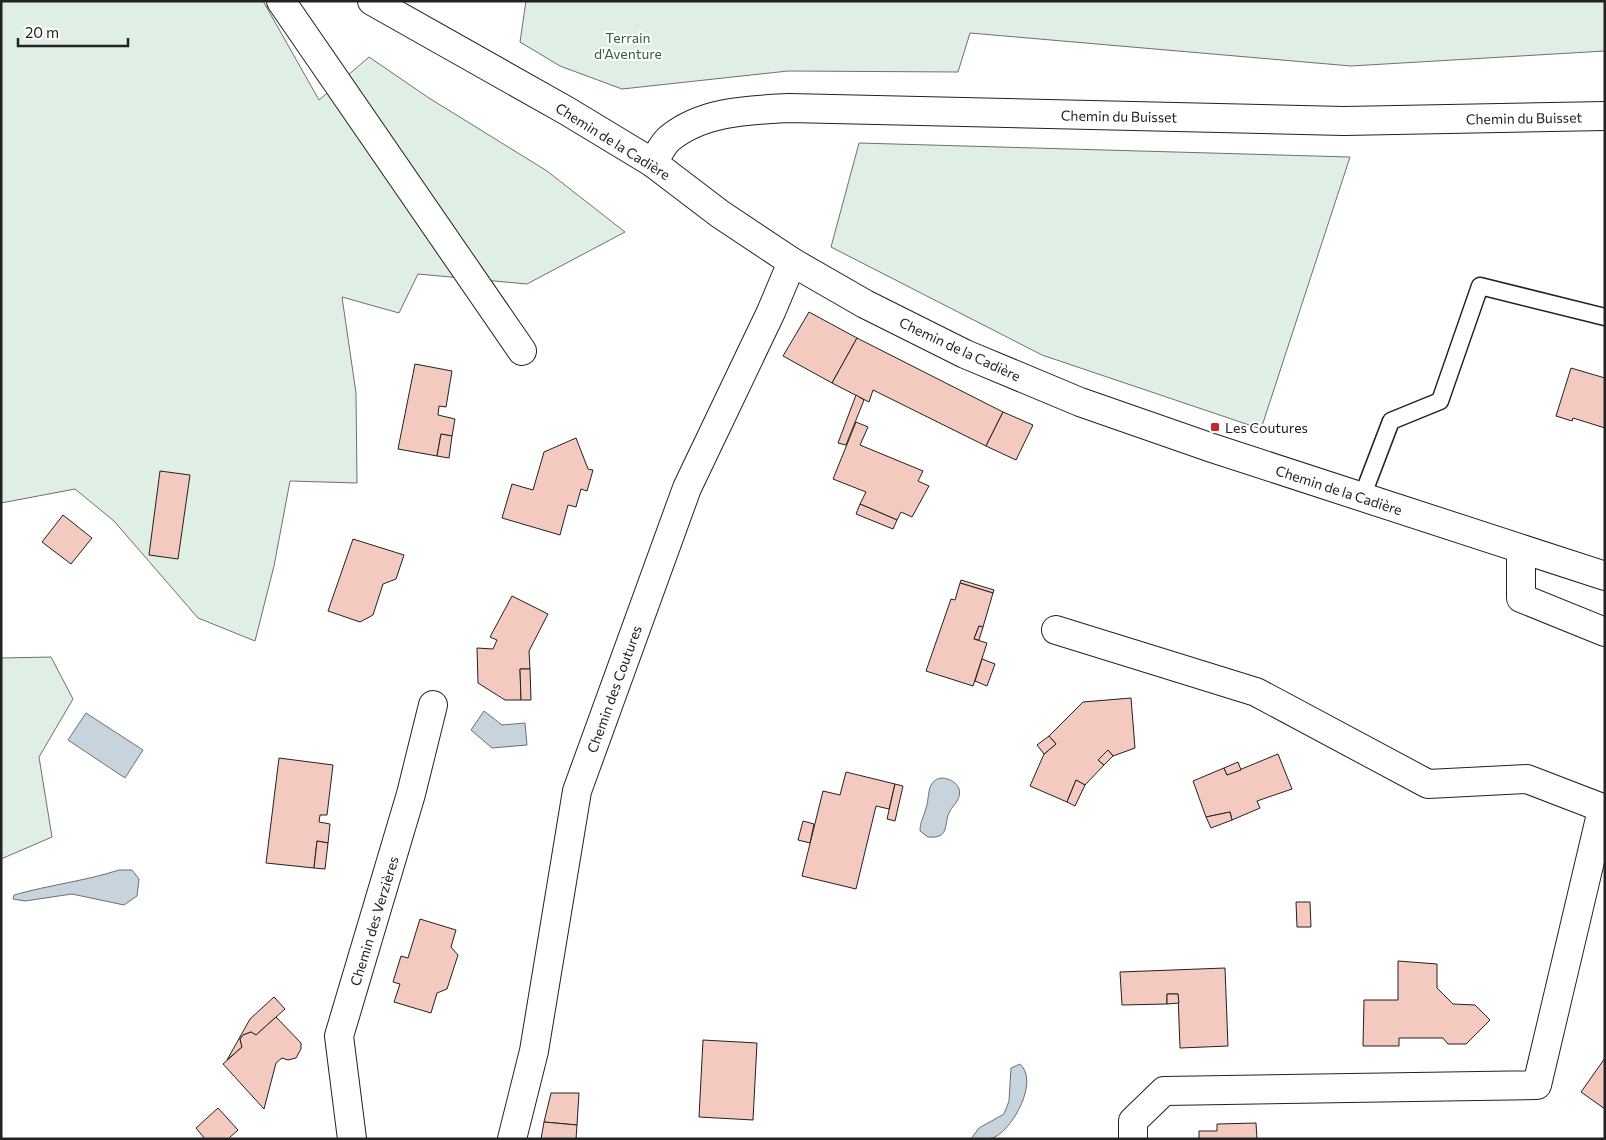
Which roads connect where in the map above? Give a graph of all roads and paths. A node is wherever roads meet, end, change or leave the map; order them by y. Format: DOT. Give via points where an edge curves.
graph roads {
  1 [pos="281,1"];
  2 [pos="372,1"];
  3 [pos="1605,116"];
  4 [pos="652,163"];
  5 [pos="792,262"];
  6 [pos="1605,317"];
  7 [pos="522,350"];
  8 [pos="1362,498"];
  9 [pos="1521,549"];
  10 [pos="1605,576"];
  11 [pos="1056,630"];
  12 [pos="1605,632"];
  13 [pos="433,705"];
  14 [pos="1603,809"];
  15 [pos="352,1139"];
  16 [pos="512,1139"];
  17 [pos="1133,1139"];
  1 -- 7 [label="street"];
  2 -- 4 [label="street, Chemin de la Cadière"];
  3 -- 4 [label="street, Chemin du Buisset" via="1344,121 789,108 735,111 687,127 669,139"];
  4 -- 5 [label="street, Chemin de la Cadière"];
  5 -- 8 [label="street, Chemin de la Cadière" via="865,304 965,354 1027,380 1206,446"];
  5 -- 16 [label="street, Chemin des Coutures" via="687,488 577,791 534,1051"];
  6 -- 8 [label="lane" via="1480,286 1440,401 1391,422"];
  8 -- 9 [label="street, Chemin de la Cadière"];
  9 -- 10 [label="street, Chemin de la Cadière"];
  9 -- 12 [label="street" via="1521,598"];
  11 -- 14 [label="street" via="1256,692 1428,784 1527,779"];
  13 -- 15 [label="street, Chemin des Verzières" via="412,794 339,1036"];
  14 -- 17 [label="street" via="1538,1085 1164,1091 1133,1122"];
}
